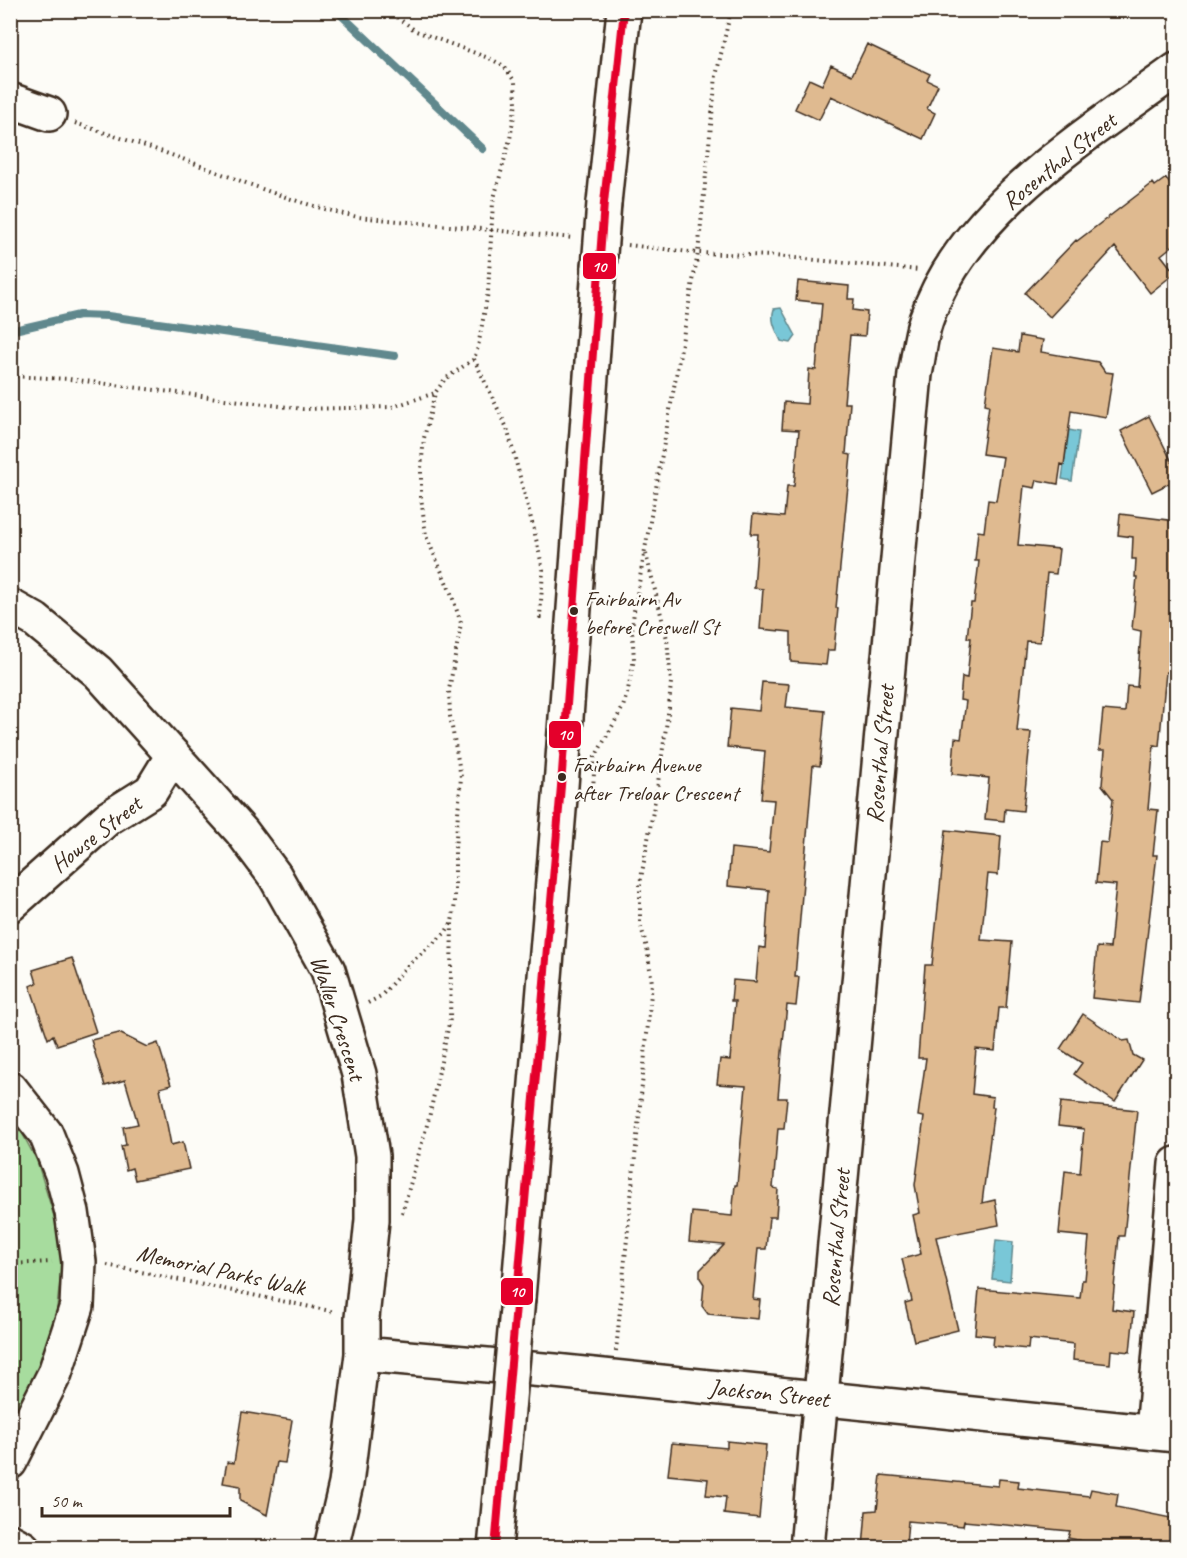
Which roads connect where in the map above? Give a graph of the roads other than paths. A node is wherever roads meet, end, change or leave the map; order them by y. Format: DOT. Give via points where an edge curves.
graph roads {
  1 [pos="617,10"];
  2 [pos="624,10"];
  3 [pos="1176,70"];
  4 [pos="10,100"];
  5 [pos="614,102"];
  6 [pos="49,114"];
  7 [pos="10,606"];
  8 [pos="173,755"];
  9 [pos="10,905"];
  10 [pos="10,1088"];
  11 [pos="1176,1164"];
  12 [pos="362,1354"];
  13 [pos="821,1398"];
  14 [pos="1165,1433"];
  15 [pos="10,1462"];
  16 [pos="10,1540"];
  17 [pos="23,1548"];
  18 [pos="331,1548"];
  19 [pos="495,1548"];
  20 [pos="807,1548"];
  1 -- 5 [label="street"];
  2 -- 5 [label="street"];
  3 -- 13 [label="street, Rosenthal Street" via="1039,171 980,228 947,273 925,321 915,374"];
  4 -- 6 [label="street"];
  5 -- 19 [label="street, bridge" via="561,786"];
  7 -- 8 [label="street, Waller Crescent" via="35,620 98,672"];
  8 -- 9 [label="street, Howse Street" via="151,791 108,818"];
  8 -- 12 [label="street, Waller Crescent" via="242,832 275,876 328,970 338,1000 359,1074 372,1156 372,1220"];
  10 -- 15 [label="street" via="46,1134 62,1174 79,1262 77,1306 55,1372"];
  11 -- 14 [label="street"];
  12 -- 13 [label="street, Jackson Street"];
  12 -- 18 [label="street, Waller Crescent" via="346,1484"];
  13 -- 14 [label="street, Jackson Street"];
  13 -- 20 [label="street, Rosenthal Street"];
  16 -- 17 [label="street"];
}
